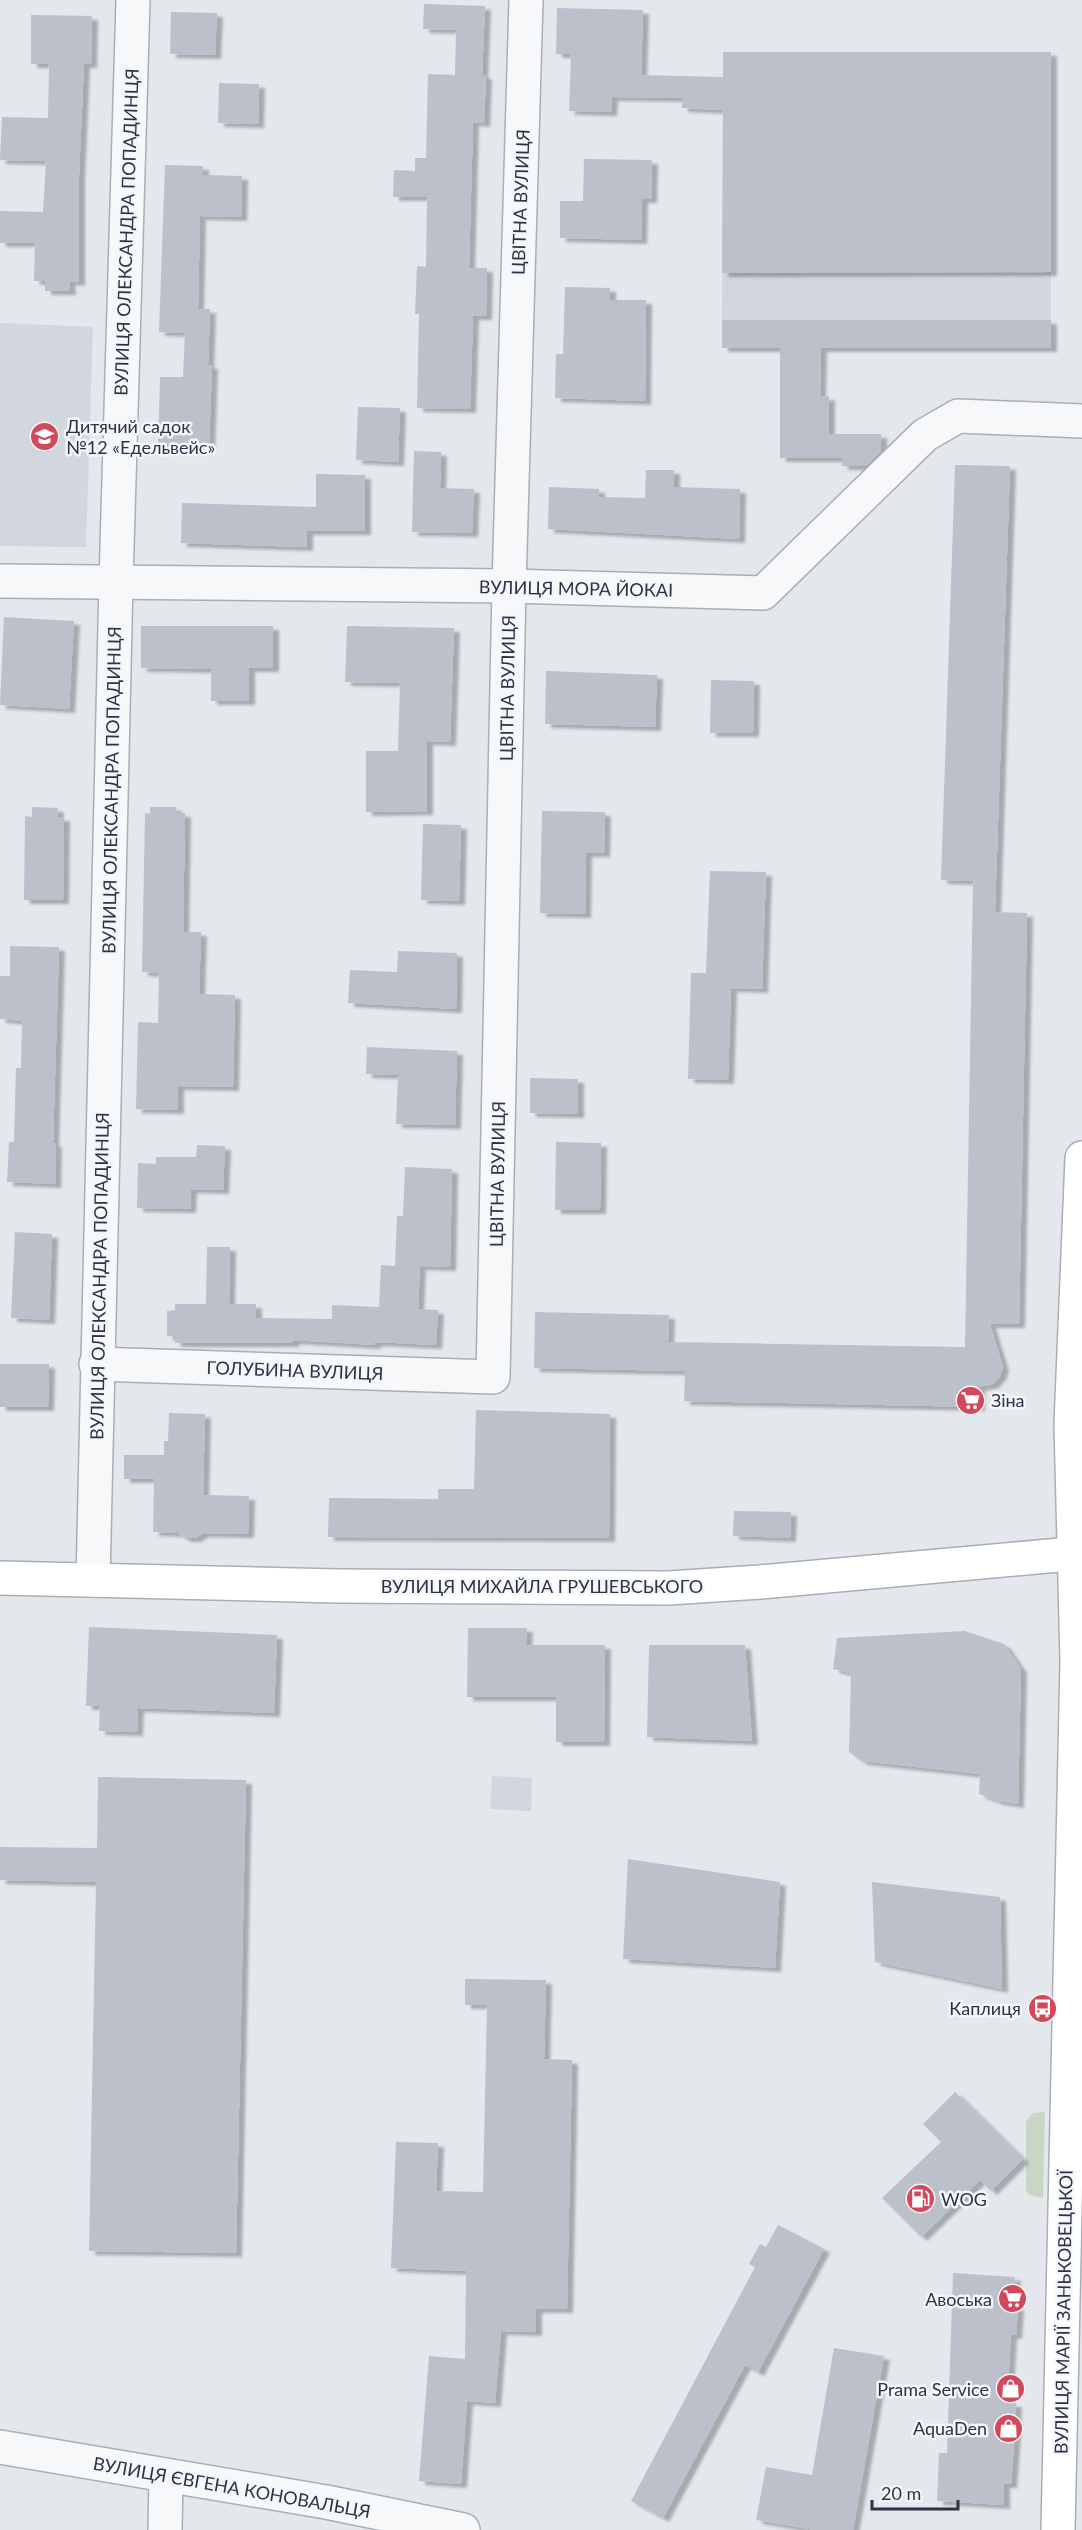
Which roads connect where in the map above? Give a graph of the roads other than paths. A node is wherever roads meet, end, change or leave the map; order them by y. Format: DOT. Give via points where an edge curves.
graph roads {
  1 [pos="133,0"];
  2 [pos="526,0"];
  3 [pos="1082,421"];
  4 [pos="0,580"];
  5 [pos="116,582"];
  6 [pos="509,586"];
  7 [pos="1082,1158"];
  8 [pos="96,1364"];
  9 [pos="493,1377"];
  10 [pos="1078,1553"];
  11 [pos="0,1578"];
  12 [pos="93,1580"];
  13 [pos="1076,1954"];
  14 [pos="1073,2288"];
  15 [pos="0,2447"];
  16 [pos="166,2476"];
  17 [pos="165,2530"];
  18 [pos="462,2530"];
  19 [pos="1058,2530"];
  1 -- 5 [label="street, ВУЛИЦЯ ОЛЕКСАНДРА ПОПАДИНЦЯ"];
  2 -- 6 [label="street, ЦВІТНА ВУЛИЦЯ"];
  3 -- 6 [label="street, ВУЛИЦЯ МОРА ЙОКАІ" via="958,416 925,435 763,593"];
  4 -- 5 [label="street, ВУЛИЦЯ МОРА ЙОКАІ"];
  5 -- 6 [label="street, ВУЛИЦЯ МОРА ЙОКАІ"];
  5 -- 8 [label="street, ВУЛИЦЯ ОЛЕКСАНДРА ПОПАДИНЦЯ"];
  6 -- 9 [label="street, ЦВІТНА ВУЛИЦЯ"];
  7 -- 10 [label="street, ВУЛИЦЯ МАРІЇ ЗАНЬКОВЕЦЬКОЇ" via="1071,1424"];
  8 -- 9 [label="street, ГОЛУБИНА ВУЛИЦЯ"];
  8 -- 12 [label="street, ВУЛИЦЯ ОЛЕКСАНДРА ПОПАДИНЦЯ"];
  10 -- 12 [label="street, ВУЛИЦЯ МИХАЙЛА ГРУШЕВСЬКОГО" via="669,1588"];
  10 -- 13 [label="street, ВУЛИЦЯ МАРІЇ ЗАНЬКОВЕЦЬКОЇ"];
  11 -- 12 [label="street, ВУЛИЦЯ МИХАЙЛА ГРУШЕВСЬКОГО"];
  13 -- 14 [label="street, ВУЛИЦЯ МАРІЇ ЗАНЬКОВЕЦЬКОЇ"];
  14 -- 19 [label="street, ВУЛИЦЯ МАРІЇ ЗАНЬКОВЕЦЬКОЇ"];
  15 -- 16 [label="street, ВУЛИЦЯ ЄВГЕНА КОНОВАЛЬЦЯ"];
  16 -- 17 [label="street"];
  16 -- 18 [label="street, ВУЛИЦЯ ЄВГЕНА КОНОВАЛЬЦЯ" via="326,2502"];
}
